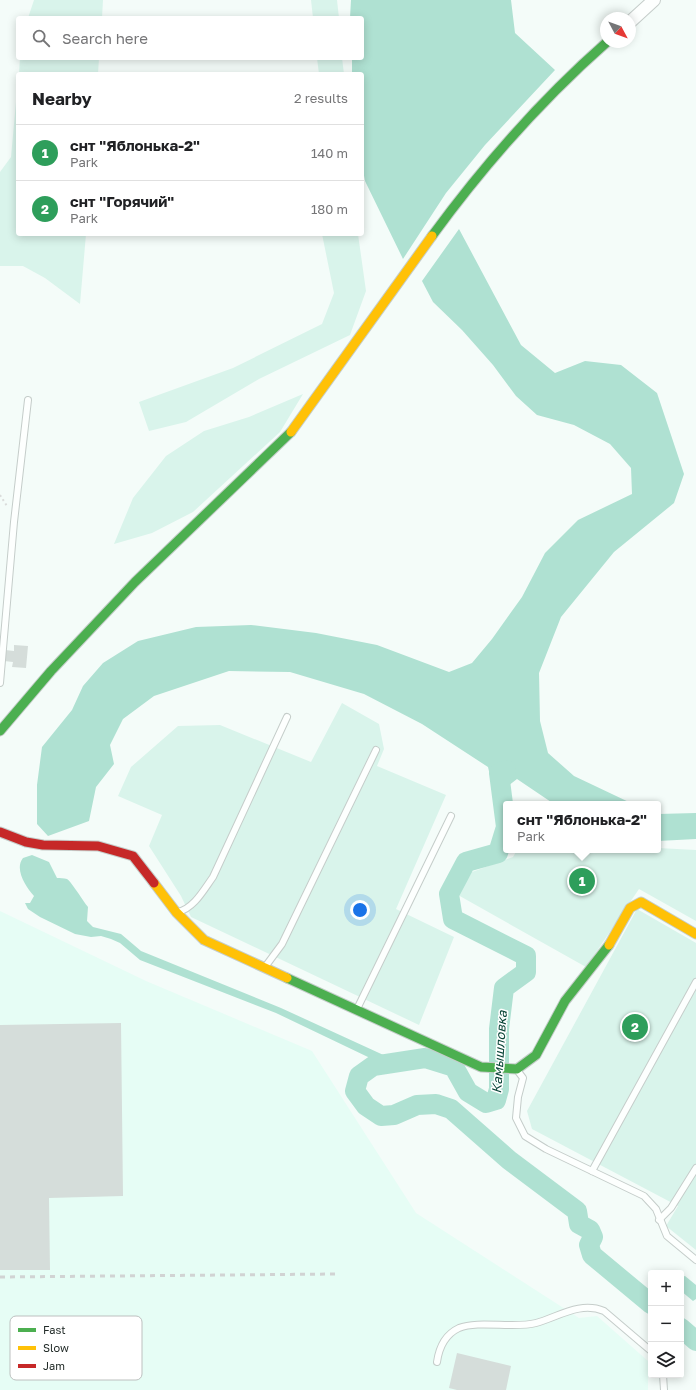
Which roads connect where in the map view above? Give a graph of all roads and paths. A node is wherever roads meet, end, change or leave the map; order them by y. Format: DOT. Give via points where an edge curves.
graph roads {
  1 [pos="654,0"];
  2 [pos="636,16"];
  3 [pos="600,48"];
  4 [pos="28,400"];
  5 [pos="0,683"];
  6 [pos="287,717"];
  7 [pos="0,731"];
  8 [pos="376,750"];
  9 [pos="451,816"];
  10 [pos="0,832"];
  11 [pos="176,912"];
  12 [pos="696,934"];
  13 [pos="265,968"];
  14 [pos="696,982"];
  15 [pos="357,1009"];
  16 [pos="517,1069"];
  17 [pos="696,1168"];
  18 [pos="592,1171"];
  19 [pos="659,1220"];
  20 [pos="696,1260"];
  21 [pos="648,1348"];
  22 [pos="437,1362"];
  23 [pos="663,1378"];
  24 [pos="664,1390"];
  1 -- 2 [label="street"];
  3 -- 7 [label="street" via="573,72 509,138 446,217 289,434 135,582"];
  4 -- 5 [label="lane"];
  6 -- 11 [label="lane" via="213,877 198,898 184,910"];
  8 -- 13 [label="lane" via="282,944"];
  9 -- 15 [label="lane"];
  10 -- 11 [label="street" via="26,842 43,845 98,846 133,856"];
  11 -- 13 [label="street" via="204,940"];
  12 -- 16 [label="street" via="641,902 630,908 604,951 565,1001 536,1055"];
  13 -- 15 [label="street"];
  14 -- 18 [label="lane"];
  15 -- 16 [label="street" via="481,1067"];
  16 -- 18 [label="lane" via="523,1078 516,1118 525,1136"];
  17 -- 19 [label="lane" via="671,1208"];
  18 -- 19 [label="lane" via="644,1196 656,1209"];
  19 -- 20 [label="lane" via="667,1236"];
  21 -- 22 [label="lane" via="604,1311 588,1308 559,1314 535,1323 460,1328 445,1339 438,1350"];
  23 -- 24 [label="lane"];
}
